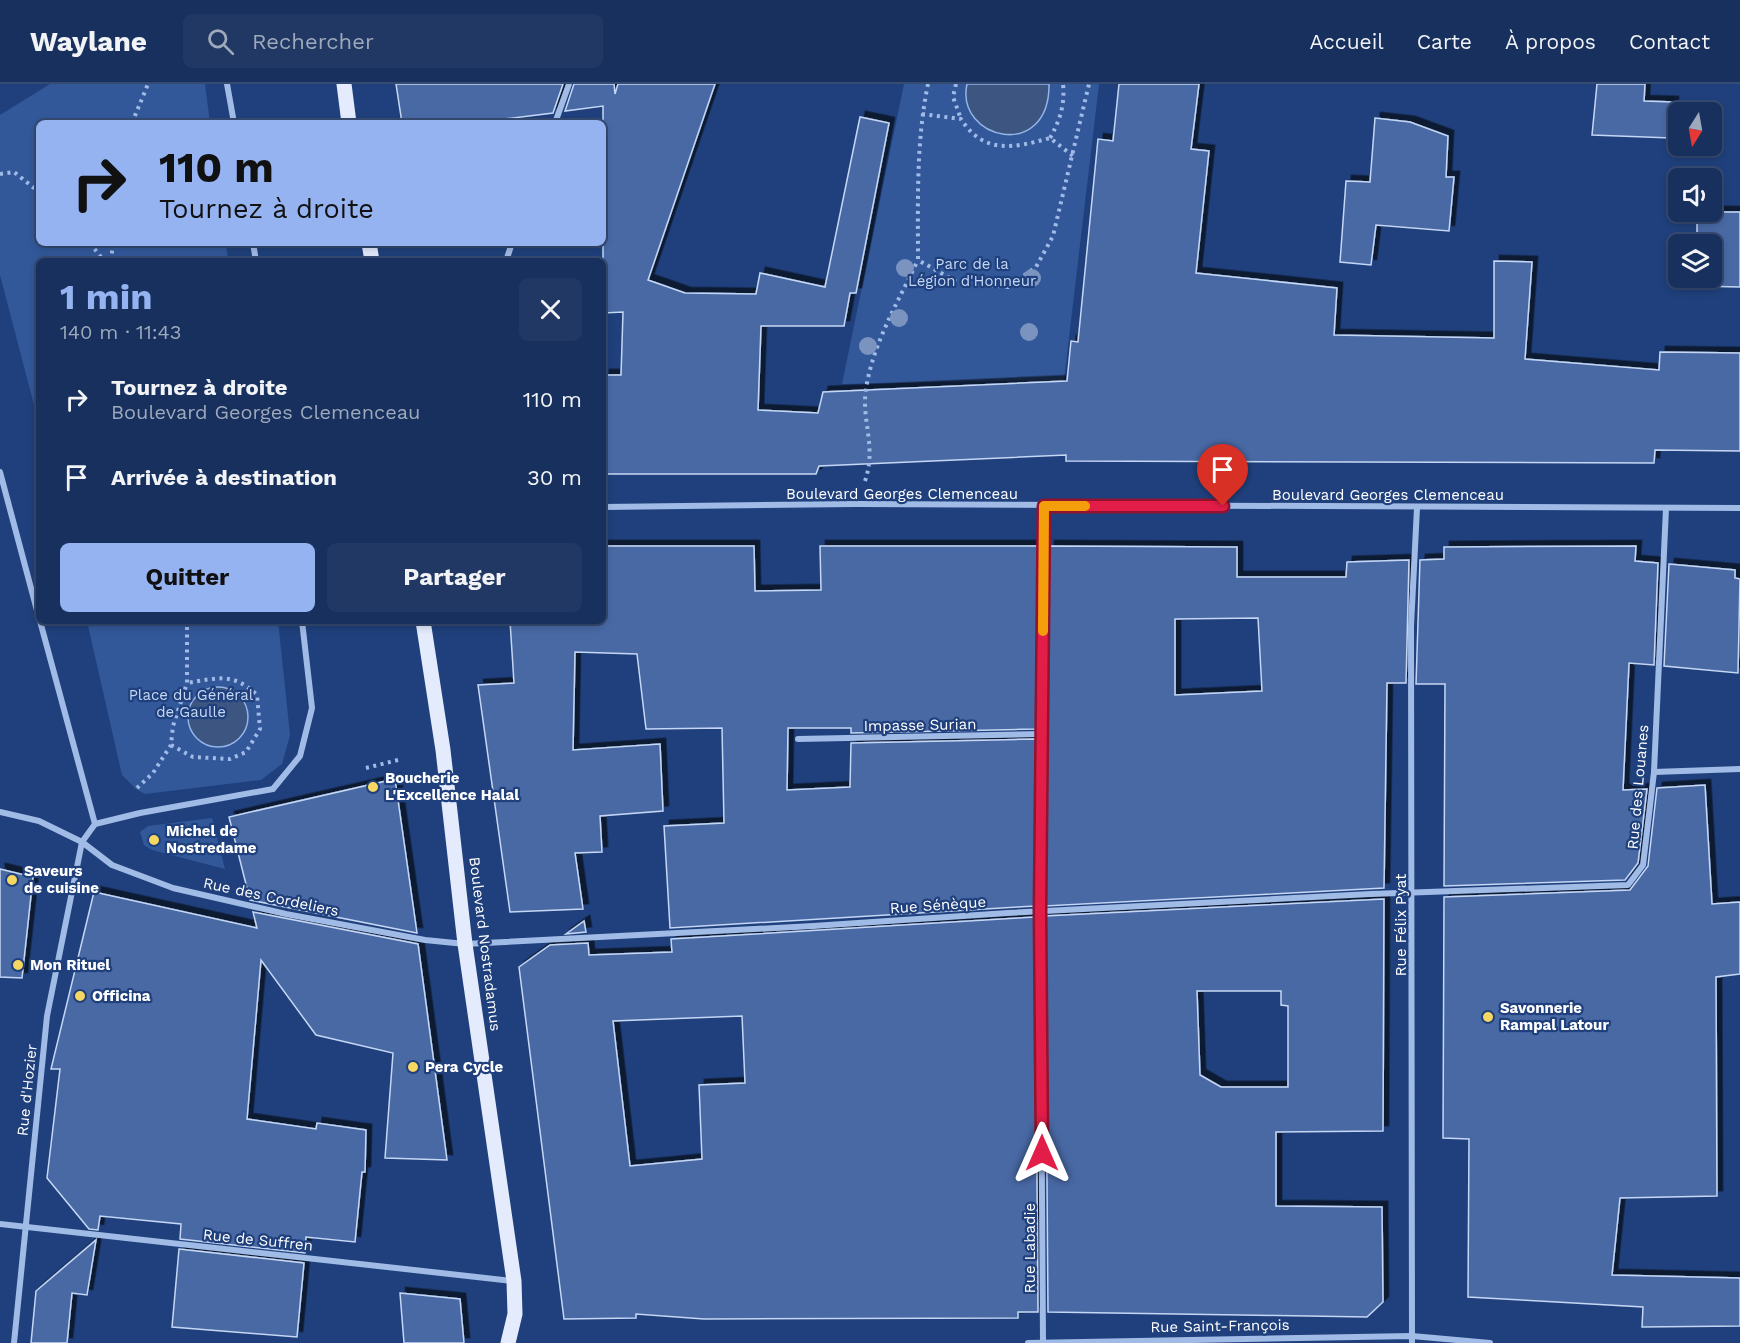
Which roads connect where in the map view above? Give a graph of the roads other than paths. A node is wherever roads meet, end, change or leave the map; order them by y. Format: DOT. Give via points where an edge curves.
graph roads {
  1 [pos="227,84"];
  2 [pos="345,84"];
  3 [pos="568,84"];
  4 [pos="233,120"];
  5 [pos="349,120"];
  6 [pos="556,120"];
  7 [pos="0,472"];
  8 [pos="1044,506"];
  9 [pos="606,507"];
  10 [pos="1417,508"];
  11 [pos="1666,508"];
  12 [pos="1740,508"];
  13 [pos="36,608"];
  14 [pos="40,624"];
  15 [pos="303,624"];
  16 [pos="423,624"];
  17 [pos="1042,734"];
  18 [pos="798,739"];
  19 [pos="1740,769"];
  20 [pos="1654,772"];
  21 [pos="0,812"];
  22 [pos="95,824"];
  23 [pos="82,842"];
  24 [pos="1413,893"];
  25 [pos="1040,911"];
  26 [pos="465,944"];
  27 [pos="0,1224"];
  28 [pos="26,1226"];
  29 [pos="514,1281"];
  30 [pos="1412,1339"];
  31 [pos="1187,1341"];
  32 [pos="1043,1342"];
  33 [pos="14,1343"];
  34 [pos="508,1343"];
  35 [pos="1028,1343"];
  36 [pos="1490,1343"];
  1 -- 4 [label="street"];
  2 -- 5 [label="main road"];
  3 -- 6 [label="street"];
  7 -- 13 [label="street"];
  8 -- 9 [label="street, Boulevard Georges Clemenceau"];
  8 -- 10 [label="street, Boulevard Georges Clemenceau"];
  8 -- 17 [label="street, Rue Labadie"];
  10 -- 11 [label="street, Boulevard Georges Clemenceau"];
  10 -- 24 [label="street, Rue Félix Pyat" via="1411,626"];
  11 -- 12 [label="street, Boulevard Georges Clemenceau"];
  11 -- 20 [label="street, Rue des Louanes"];
  14 -- 22 [label="street"];
  15 -- 22 [label="street" via="312,708 300,756 273,789"];
  16 -- 26 [label="main road, Boulevard Nostradamus" via="443,750"];
  17 -- 18 [label="street, Impasse Surian"];
  17 -- 25 [label="street, Rue Labadie"];
  19 -- 20 [label="street"];
  20 -- 24 [label="street, Rue des Louanes" via="1642,865 1628,885"];
  21 -- 23 [label="street, Rue des Cordeliers" via="39,821"];
  22 -- 23 [label="street"];
  23 -- 26 [label="street, Rue des Cordeliers" via="112,864 173,888 286,914"];
  23 -- 28 [label="street, Rue d'Hozier" via="47,1016"];
  24 -- 25 [label="street, Rue Sénèque"];
  24 -- 30 [label="street, Rue Félix Pyat"];
  25 -- 26 [label="street, Rue Sénèque"];
  25 -- 32 [label="street, Rue Labadie"];
  26 -- 29 [label="main road, Boulevard Nostradamus"];
  27 -- 28 [label="street, Rue de Suffren"];
  28 -- 29 [label="street, Rue de Suffren"];
  28 -- 33 [label="street, Rue d'Hozier"];
  29 -- 34 [label="main road, Boulevard Nostradamus" via="515,1314"];
  30 -- 31 [label="street, Rue Saint-François"];
  30 -- 36 [label="street, Rue Saint-François"];
  31 -- 32 [label="street, Rue Saint-François"];
  32 -- 35 [label="street, Rue Saint-François"];
}
